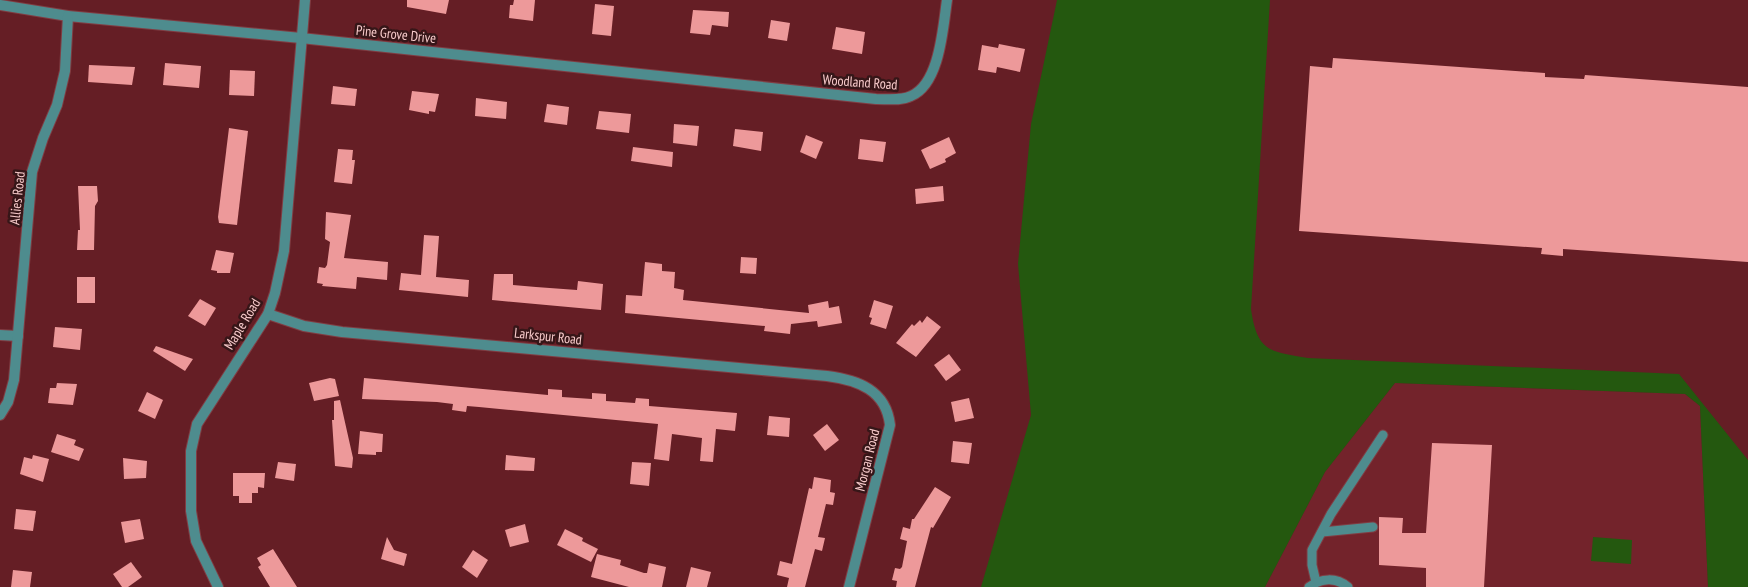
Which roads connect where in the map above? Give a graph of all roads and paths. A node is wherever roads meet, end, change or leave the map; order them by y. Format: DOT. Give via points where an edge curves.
graph roads {
  1 [pos="305,0"];
  2 [pos="947,0"];
  3 [pos="0,5"];
  4 [pos="68,16"];
  5 [pos="301,38"];
  6 [pos="789,90"];
  7 [pos="268,314"];
  8 [pos="0,334"];
  9 [pos="18,336"];
  10 [pos="827,376"];
  11 [pos="0,415"];
  12 [pos="1383,435"];
  13 [pos="1373,527"];
  14 [pos="1322,532"];
  15 [pos="1312,585"];
  16 [pos="218,587"];
  17 [pos="849,587"];
  18 [pos="1348,587"];
  1 -- 5 [label="street, Maple Road"];
  2 -- 6 [label="street, Woodland Road" via="931,78 912,96 876,99"];
  3 -- 4 [label="street, Pine Grove Drive"];
  4 -- 5 [label="street, Pine Grove Drive"];
  4 -- 9 [label="street, Allies Road" via="65,71 57,105 42,138 32,172"];
  5 -- 6 [label="street, Pine Grove Drive"];
  5 -- 7 [label="street, Maple Road" via="284,251"];
  7 -- 10 [label="street, Larkspur Road" via="304,326 342,332"];
  7 -- 16 [label="street, Maple Road" via="197,424 191,451 191,511 196,541"];
  8 -- 9 [label="street"];
  9 -- 11 [label="street, Allies Road" via="14,380 8,402"];
  10 -- 17 [label="street, Morgan Road" via="844,378 869,388 878,395 889,414 889,432"];
  12 -- 14 [label="lane"];
  13 -- 14 [label="lane"];
  14 -- 15 [label="lane" via="1312,550"];
  15 -- 18 [label="lane" via="1326,580 1338,581"];
}
